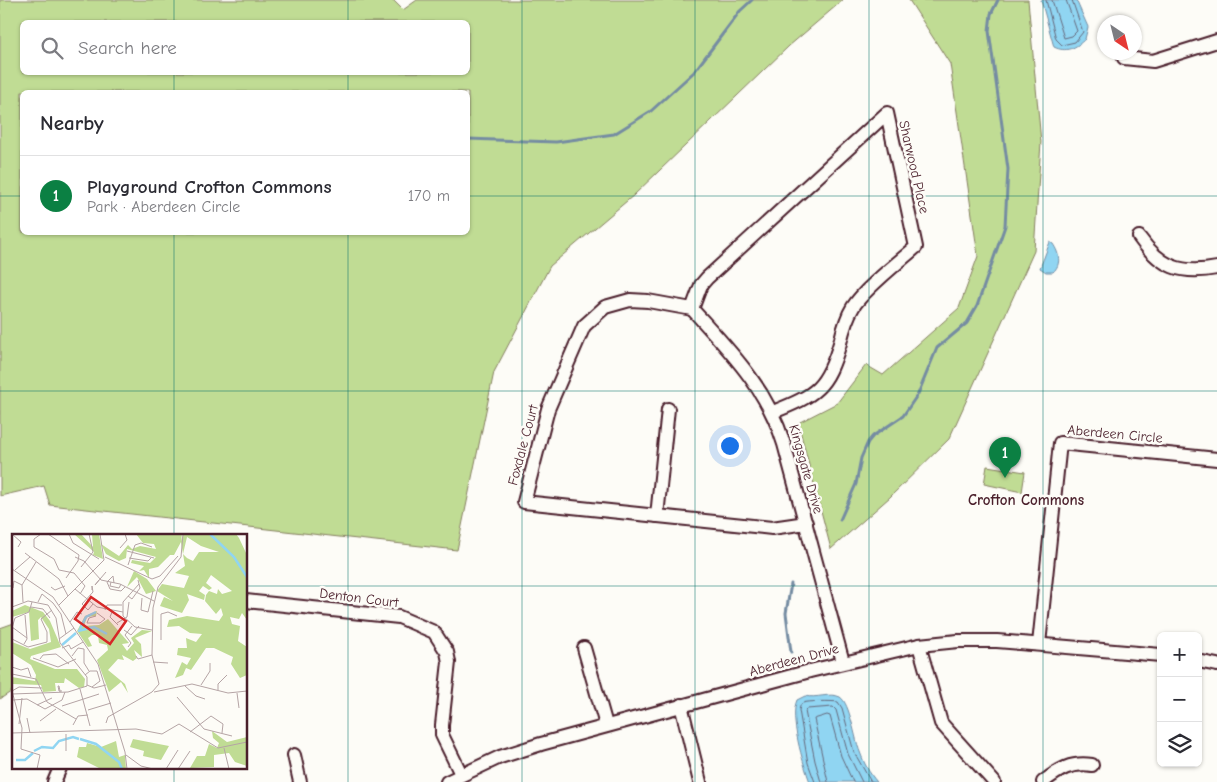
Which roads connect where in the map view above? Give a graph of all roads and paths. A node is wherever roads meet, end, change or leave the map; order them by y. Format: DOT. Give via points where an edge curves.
graph roads {
  1 [pos="1217,41"];
  2 [pos="1142,60"];
  3 [pos="1139,236"];
  4 [pos="1217,268"];
  5 [pos="692,309"];
  6 [pos="668,409"];
  7 [pos="773,412"];
  8 [pos="1217,459"];
  9 [pos="657,516"];
  10 [pos="806,523"];
  11 [pos="248,601"];
  12 [pos="1039,644"];
  13 [pos="919,645"];
  14 [pos="584,648"];
  15 [pos="1157,655"];
  16 [pos="1202,655"];
  17 [pos="1217,655"];
  18 [pos="843,662"];
  19 [pos="1202,662"];
  20 [pos="1217,665"];
  21 [pos="681,705"];
  22 [pos="606,725"];
  23 [pos="294,755"];
  24 [pos="1092,765"];
  25 [pos="59,770"];
  26 [pos="461,774"];
  27 [pos="54,782"];
  28 [pos="300,782"];
  29 [pos="447,782"];
  30 [pos="700,782"];
  31 [pos="994,782"];
  32 [pos="1044,782"];
  1 -- 2 [label="street" via="1153,61"];
  3 -- 4 [label="street" via="1148,250 1165,264 1191,271"];
  5 -- 7 [label="street, Kingsgate Drive" via="752,377"];
  5 -- 7 [label="street, Sharwood Place" via="707,278 887,113 916,247 854,305 825,382 802,400"];
  5 -- 9 [label="street, Foxdale Court" via="630,300 605,308 584,326 548,409 524,502"];
  6 -- 9 [label="street"];
  7 -- 10 [label="street, Kingsgate Drive"];
  8 -- 12 [label="street, Aberdeen Circle" via="1060,443"];
  9 -- 10 [label="street, Foxdale Court" via="772,528"];
  10 -- 18 [label="street, Kingsgate Drive"];
  11 -- 26 [label="street, Denton Court" via="399,617 434,632 442,641 449,662 442,735"];
  12 -- 13 [label="street, Aberdeen Drive" via="997,640"];
  12 -- 15 [label="street, Aberdeen Drive"];
  13 -- 18 [label="street, Aberdeen Drive"];
  13 -- 31 [label="street" via="941,723"];
  14 -- 22 [label="street"];
  16 -- 17 [label="street"];
  18 -- 21 [label="street, Aberdeen Drive"];
  19 -- 20 [label="street"];
  21 -- 22 [label="street, Aberdeen Drive"];
  21 -- 30 [label="street"];
  22 -- 26 [label="street, Aberdeen Drive" via="500,756"];
  23 -- 28 [label="street"];
  24 -- 32 [label="street" via="1079,763 1067,766"];
  25 -- 27 [label="street"];
  26 -- 29 [label="street, Aberdeen Drive"];
}
